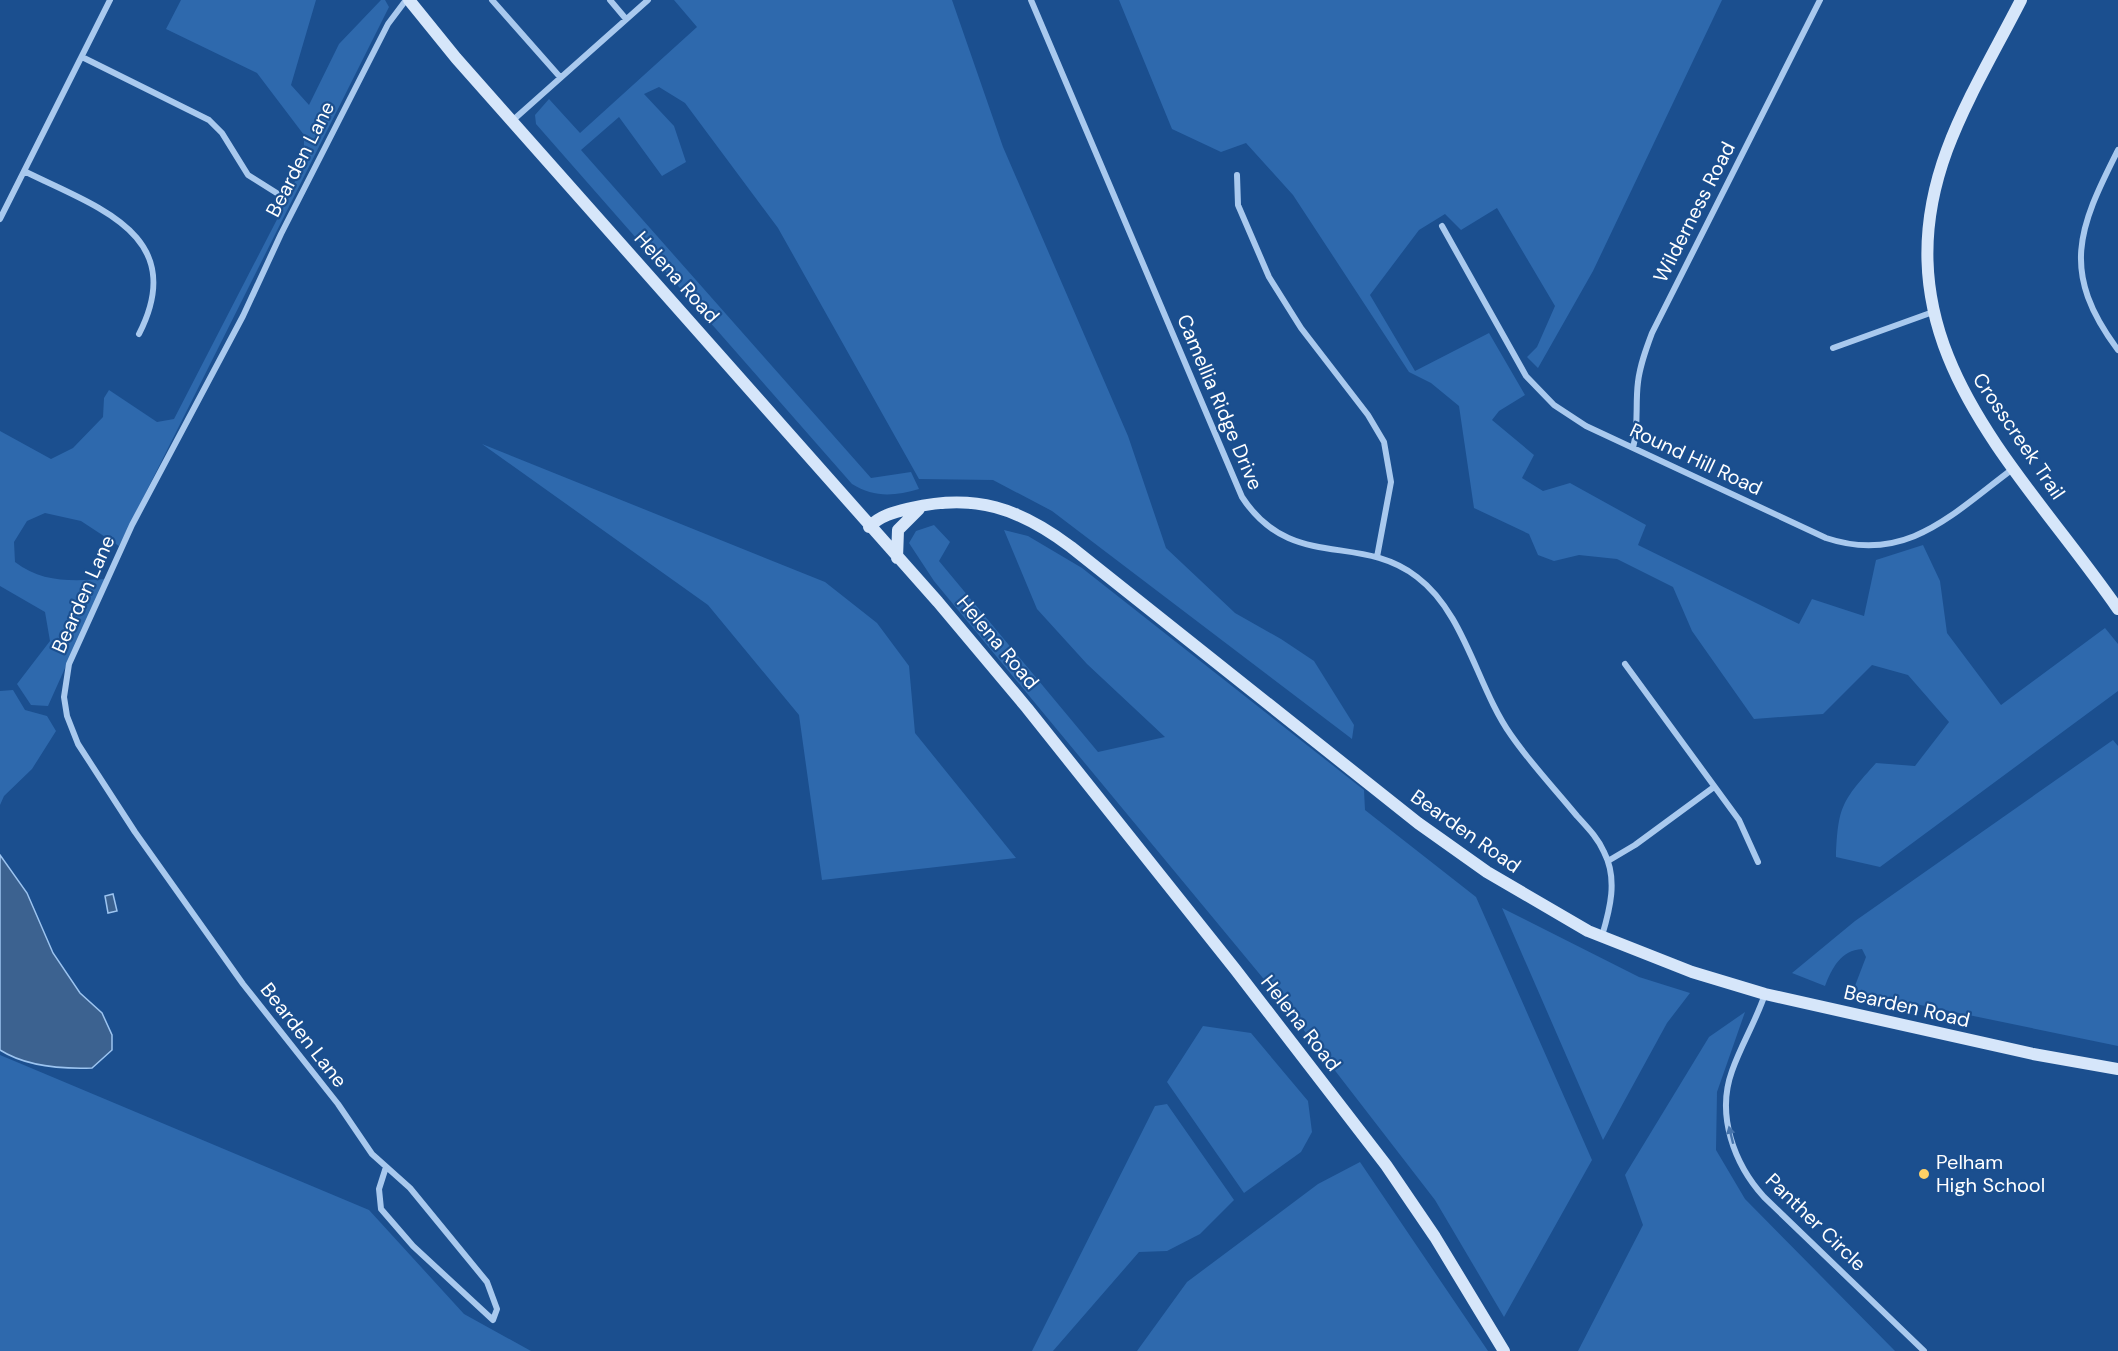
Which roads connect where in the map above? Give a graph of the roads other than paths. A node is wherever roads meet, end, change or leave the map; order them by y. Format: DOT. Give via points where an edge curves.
graph roads {
  1 [pos="110,0"];
  2 [pos="408,0"];
  3 [pos="492,0"];
  4 [pos="610,0"];
  5 [pos="648,0"];
  6 [pos="1031,0"];
  7 [pos="1820,0"];
  8 [pos="2021,0"];
  9 [pos="626,18"];
  10 [pos="82,57"];
  11 [pos="560,77"];
  12 [pos="512,121"];
  13 [pos="2118,150"];
  14 [pos="24,171"];
  15 [pos="1238,174"];
  16 [pos="283,197"];
  17 [pos="0,219"];
  18 [pos="1442,226"];
  19 [pos="1933,312"];
  20 [pos="139,334"];
  21 [pos="1833,348"];
  22 [pos="2118,350"];
  23 [pos="1633,448"];
  24 [pos="2014,467"];
  25 [pos="924,505"];
  26 [pos="869,527"];
  27 [pos="1377,557"];
  28 [pos="897,558"];
  29 [pos="2116,601"];
  30 [pos="1625,664"];
  31 [pos="1714,787"];
  32 [pos="1608,861"];
  33 [pos="1758,862"];
  34 [pos="1601,936"];
  35 [pos="1765,994"];
  36 [pos="2118,1069"];
  37 [pos="386,1167"];
  38 [pos="1504,1351"];
  39 [pos="1924,1351"];
  1 -- 10 [label="street"];
  2 -- 12 [label="street, Helena Road"];
  2 -- 37 [label="street, Bearden Lane" via="388,24 243,316 132,525 69,664 64,697 78,744 135,832 243,984 338,1104 372,1154"];
  3 -- 11 [label="street"];
  4 -- 9 [label="street"];
  5 -- 9 [label="street"];
  6 -- 27 [label="street, Camellia Ridge Drive" via="1242,497 1258,519 1292,541"];
  7 -- 23 [label="street, Wilderness Road" via="1652,333 1639,377"];
  8 -- 19 [label="street, Crosscreek Trail" via="1955,132 1934,194 1928,235"];
  9 -- 11 [label="street"];
  10 -- 14 [label="street"];
  10 -- 16 [label="street" via="209,120 222,133 248,175"];
  11 -- 12 [label="street"];
  12 -- 26 [label="street, Helena Road"];
  13 -- 22 [label="street" via="2085,221 2081,259 2092,308"];
  14 -- 17 [label="street"];
  14 -- 20 [label="street" via="115,217 142,242 153,272 154,292"];
  15 -- 27 [label="street" via="1238,205 1269,277 1295,320 1384,442 1391,482"];
  18 -- 23 [label="street, Round Hill Road" via="1532,384 1570,417"];
  19 -- 21 [label="street"];
  19 -- 24 [label="street, Crosscreek Trail" via="1962,391"];
  23 -- 24 [label="street, Round Hill Road" via="1818,535 1866,547 1891,545 1922,534"];
  24 -- 29 [label="street, Crosscreek Trail"];
  25 -- 26 [label="street, Bearden Road" via="884,516"];
  25 -- 28 [label="street" via="898,530"];
  25 -- 34 [label="street, Bearden Road" via="952,501 988,505 1028,519 1054,534 1418,823 1516,890"];
  26 -- 28 [label="street, Helena Road"];
  27 -- 32 [label="street, Camellia Ridge Drive" via="1416,576 1439,598 1510,735 1598,840"];
  28 -- 38 [label="street, Helena Road" via="1027,708 1341,1106 1423,1219"];
  30 -- 31 [label="street"];
  31 -- 32 [label="street"];
  31 -- 33 [label="street" via="1743,827"];
  32 -- 34 [label="street" via="1612,892"];
  34 -- 35 [label="street, Bearden Road" via="1692,972"];
  35 -- 36 [label="street, Bearden Road"];
  39 -- 35 [label="street, Panther Circle, one-way" via="1755,1187 1743,1170 1728,1124 1727,1089"];
  37 -- 37 [label="street, Bearden Lane" via="379,1190 381,1209 413,1246 493,1320 497,1309 488,1282 410,1188"];
}
